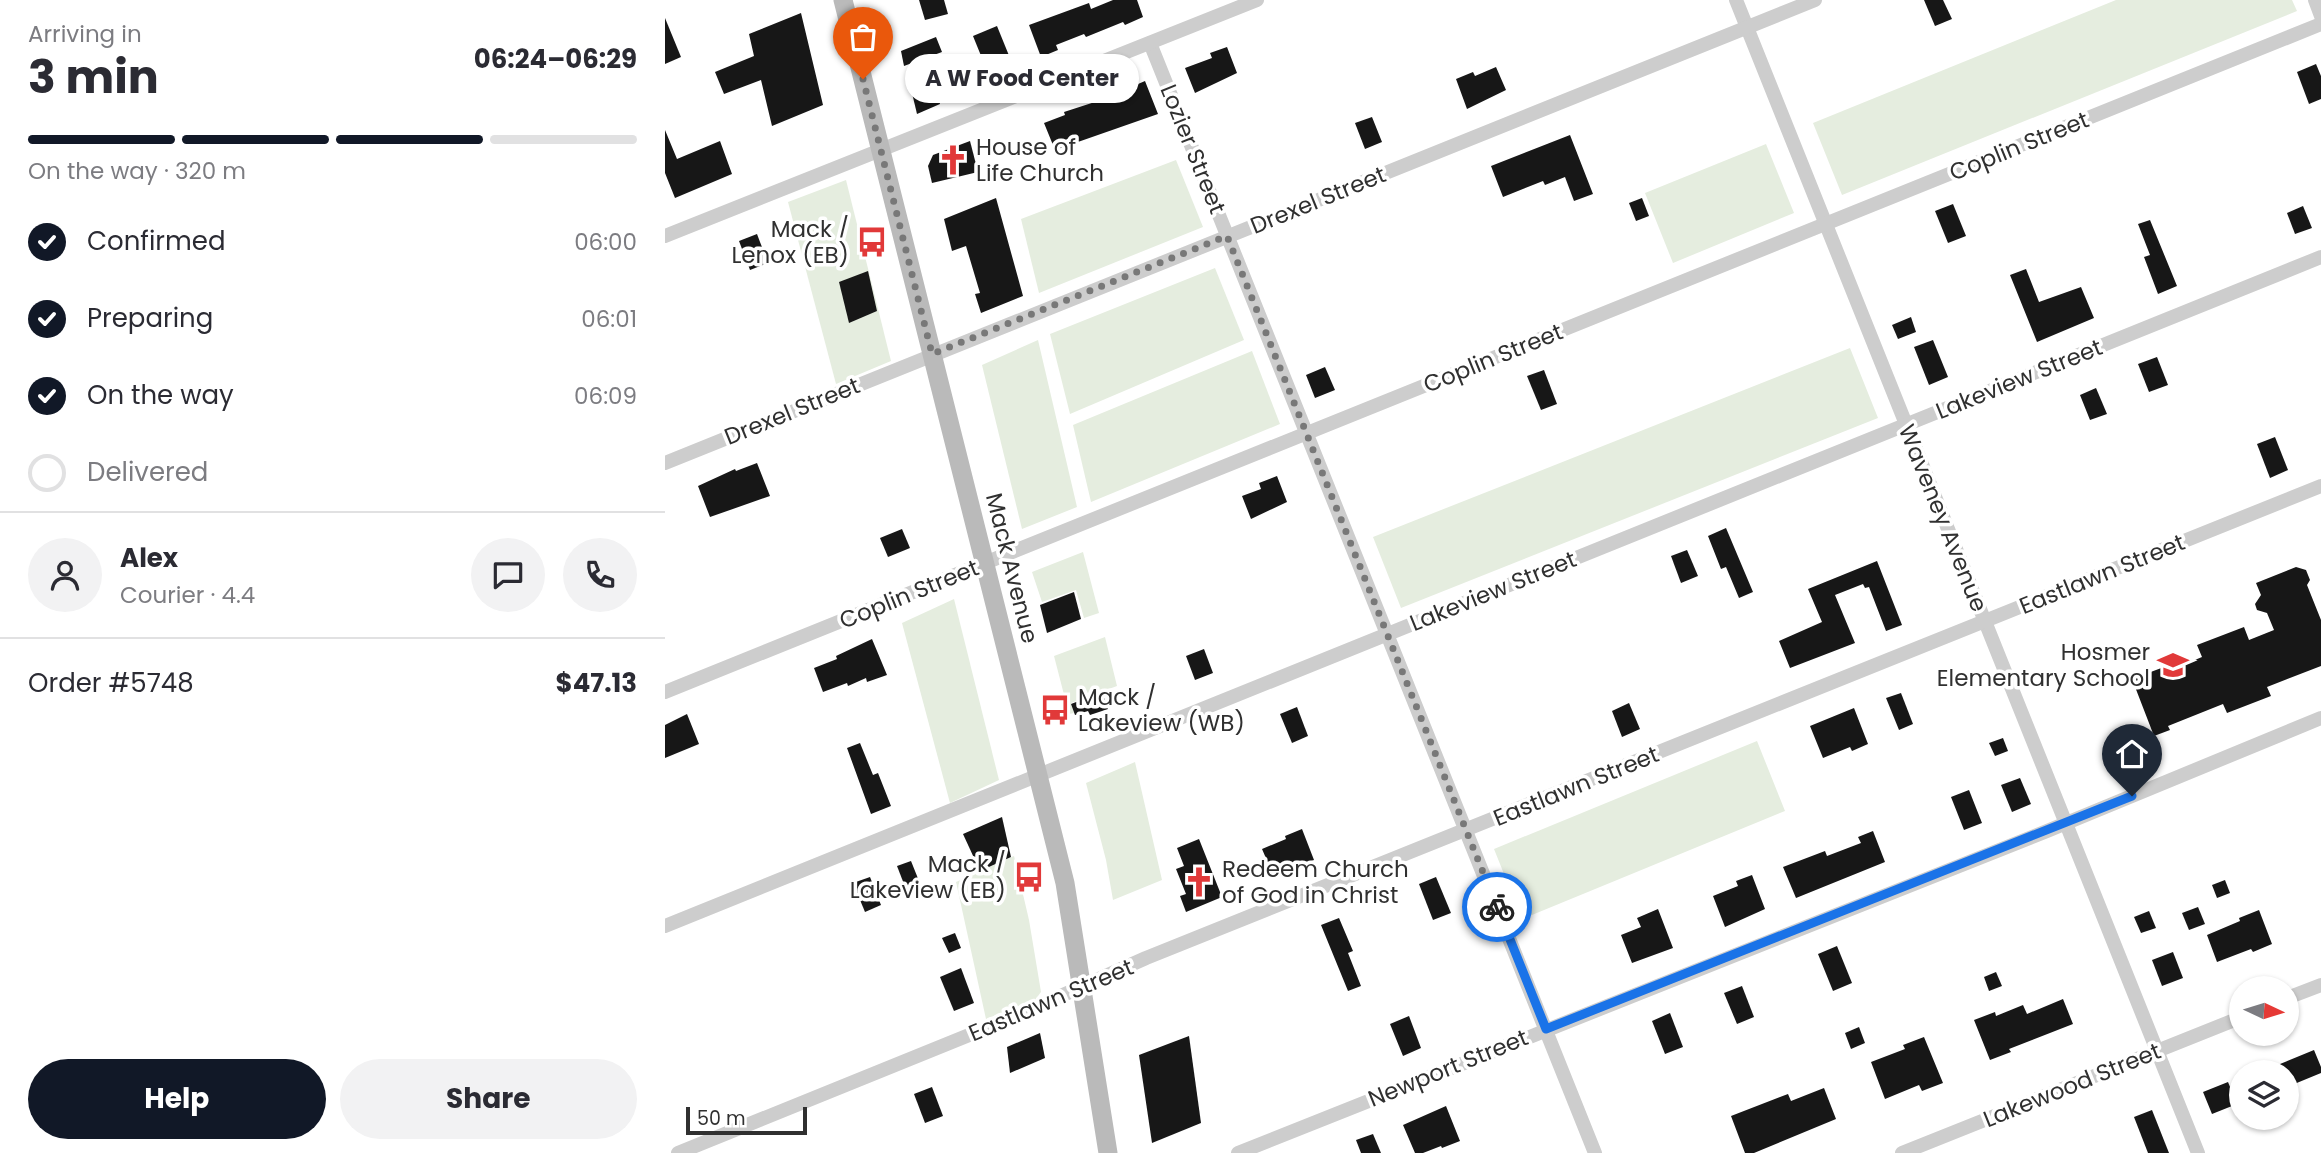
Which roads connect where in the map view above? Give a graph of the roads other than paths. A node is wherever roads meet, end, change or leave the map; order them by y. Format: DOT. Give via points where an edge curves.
graph roads {
  1 [pos="843,0"];
  2 [pos="1257,0"];
  3 [pos="1736,0"];
  4 [pos="1815,0"];
  5 [pos="2315,0"];
  6 [pos="2321,16"];
  7 [pos="2321,24"];
  8 [pos="1747,28"];
  9 [pos="1150,43"];
  10 [pos="881,149"];
  11 [pos="1825,224"];
  12 [pos="665,236"];
  13 [pos="1227,236"];
  14 [pos="2321,257"];
  15 [pos="932,354"];
  16 [pos="1905,425"];
  17 [pos="1307,433"];
  18 [pos="665,463"];
  19 [pos="2321,486"];
  20 [pos="985,563"];
  21 [pos="1984,622"];
  22 [pos="1387,634"];
  23 [pos="665,692"];
  24 [pos="2321,718"];
  25 [pos="1038,776"];
  26 [pos="2064,823"];
  27 [pos="1466,830"];
  28 [pos="665,926"];
  29 [pos="2321,985"];
  30 [pos="1081,987"];
  31 [pos="2299,993"];
  32 [pos="2229,1022"];
  33 [pos="1546,1029"];
  34 [pos="2157,1051"];
  35 [pos="678,1153"];
  36 [pos="1108,1153"];
  37 [pos="1238,1153"];
  38 [pos="1595,1153"];
  39 [pos="1902,1153"];
  40 [pos="2198,1153"];
  1 -- 10 [label="main road, Mack Avenue"];
  2 -- 9 [label="street"];
  3 -- 8 [label="street, Waveney Avenue"];
  4 -- 8 [label="street, Drexel Street"];
  5 -- 6 [label="street"];
  7 -- 11 [label="street, Coplin Street"];
  8 -- 11 [label="street, Waveney Avenue"];
  8 -- 13 [label="street, Drexel Street"];
  9 -- 10 [label="street"];
  9 -- 13 [label="street, Lozier Street"];
  10 -- 12 [label="street"];
  10 -- 15 [label="main road, Mack Avenue"];
  11 -- 16 [label="street, Waveney Avenue"];
  11 -- 17 [label="street, Coplin Street"];
  13 -- 15 [label="street, Drexel Street"];
  13 -- 17 [label="street, Lozier Street"];
  14 -- 16 [label="street, Lakeview Street"];
  15 -- 18 [label="street, Drexel Street"];
  15 -- 20 [label="main road, Mack Avenue"];
  16 -- 21 [label="street, Waveney Avenue"];
  16 -- 22 [label="street, Lakeview Street"];
  17 -- 20 [label="street, Coplin Street"];
  17 -- 22 [label="street, Lozier Street"];
  19 -- 21 [label="street, Eastlawn Street"];
  20 -- 23 [label="street, Coplin Street"];
  20 -- 25 [label="main road, Mack Avenue"];
  21 -- 26 [label="street, Waveney Avenue"];
  21 -- 27 [label="street, Eastlawn Street"];
  22 -- 25 [label="street, Lakeview Street"];
  22 -- 27 [label="street, Lozier Street"];
  24 -- 26 [label="street, Newport Street"];
  25 -- 28 [label="street, Lakeview Street"];
  25 -- 30 [label="main road, Mack Avenue" via="1065,883"];
  26 -- 33 [label="street, Newport Street"];
  26 -- 34 [label="street, Waveney Avenue"];
  27 -- 30 [label="street, Eastlawn Street"];
  27 -- 33 [label="street, Lozier Street"];
  29 -- 31 [label="street"];
  30 -- 35 [label="street, Eastlawn Street"];
  30 -- 36 [label="main road, Mack Avenue"];
  32 -- 34 [label="street, Lakewood Street"];
  33 -- 37 [label="street, Newport Street"];
  33 -- 38 [label="street, Lozier Street"];
  34 -- 39 [label="street, Lakewood Street"];
  34 -- 40 [label="street, Waveney Avenue"];
}
